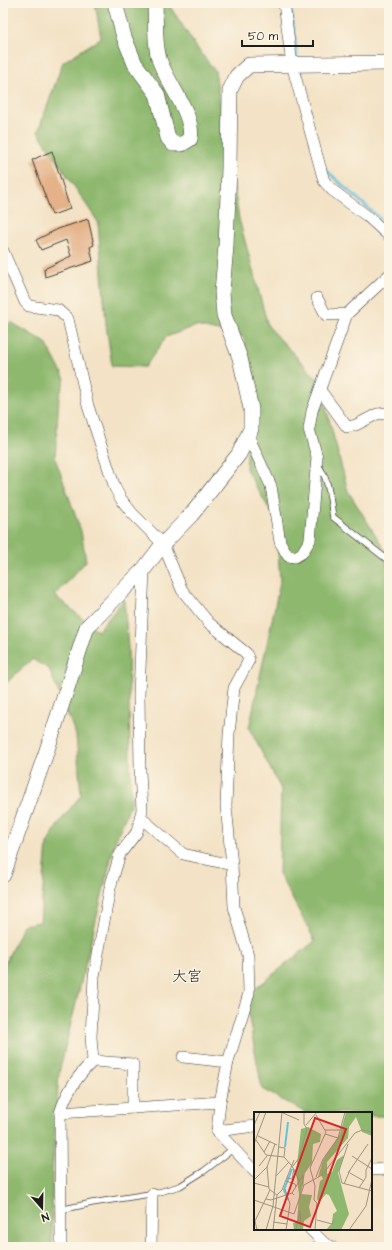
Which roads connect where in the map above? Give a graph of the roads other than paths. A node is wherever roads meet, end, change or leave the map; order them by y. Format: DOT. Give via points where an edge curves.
graph roads {
  1 [pos="115,3"];
  2 [pos="155,3"];
  3 [pos="284,3"];
  4 [pos="389,63"];
  5 [pos="292,65"];
  6 [pos="389,236"];
  7 [pos="3,251"];
  8 [pos="389,274"];
  9 [pos="317,298"];
  10 [pos="347,314"];
  11 [pos="320,390"];
  12 [pos="389,413"];
  13 [pos="251,429"];
  14 [pos="316,464"];
  15 [pos="163,544"];
  16 [pos="389,561"];
  17 [pos="144,569"];
  18 [pos="140,817"];
  19 [pos="232,865"];
  20 [pos="3,875"];
  21 [pos="183,1057"];
  22 [pos="93,1061"];
  23 [pos="228,1062"];
  24 [pos="220,1102"];
  25 [pos="133,1108"];
  26 [pos="60,1114"];
  27 [pos="254,1126"];
  28 [pos="217,1131"];
  29 [pos="234,1148"];
  30 [pos="389,1169"];
  31 [pos="372,1170"];
  32 [pos="254,1171"];
  33 [pos="152,1194"];
  34 [pos="60,1210"];
  35 [pos="311,1230"];
  36 [pos="61,1247"];
  37 [pos="151,1247"];
  38 [pos="332,1247"];
  1 -- 2 [label="street" via="124,37 135,64 157,94 168,138 173,144 182,144 190,139 190,127 159,58"];
  3 -- 5 [label="street"];
  4 -- 5 [label="street"];
  5 -- 6 [label="street" via="324,181"];
  5 -- 13 [label="street" via="249,65 237,76 230,90 229,176 222,292 224,315 240,358 251,409"];
  7 -- 15 [label="street" via="25,302 29,306 58,310 68,319 88,406 115,488 132,513"];
  8 -- 10 [label="street"];
  9 -- 10 [label="street" via="326,315"];
  10 -- 11 [label="street"];
  11 -- 12 [label="street" via="347,427 377,414"];
  11 -- 14 [label="street" via="312,411 309,430 317,457"];
  13 -- 14 [label="street" via="251,442 271,486 280,542 288,556 295,557 302,553 310,540"];
  13 -- 15 [label="street" via="239,454 192,514"];
  14 -- 16 [label="lane" via="321,469 333,517"];
  15 -- 17 [label="street"];
  15 -- 19 [label="street" via="182,590 209,622 246,652 249,660 234,688 229,734 226,806"];
  17 -- 18 [label="street" via="139,695 142,810"];
  17 -- 20 [label="street" via="87,627"];
  18 -- 19 [label="street" via="183,854"];
  18 -- 22 [label="street" via="137,832 120,854 110,888 94,977 91,1037"];
  19 -- 23 [label="street" via="234,907 248,955 249,992"];
  21 -- 23 [label="street"];
  22 -- 25 [label="street" via="133,1064"];
  22 -- 26 [label="street" via="76,1079 64,1099"];
  23 -- 24 [label="street"];
  24 -- 25 [label="street"];
  24 -- 28 [label="street"];
  25 -- 26 [label="street"];
  26 -- 34 [label="street"];
  27 -- 28 [label="street"];
  28 -- 29 [label="street"];
  29 -- 32 [label="street"];
  29 -- 33 [label="lane" via="180,1186"];
  30 -- 31 [label="street"];
  33 -- 34 [label="lane"];
  33 -- 37 [label="street"];
  34 -- 36 [label="street"];
  35 -- 38 [label="street"];
}
